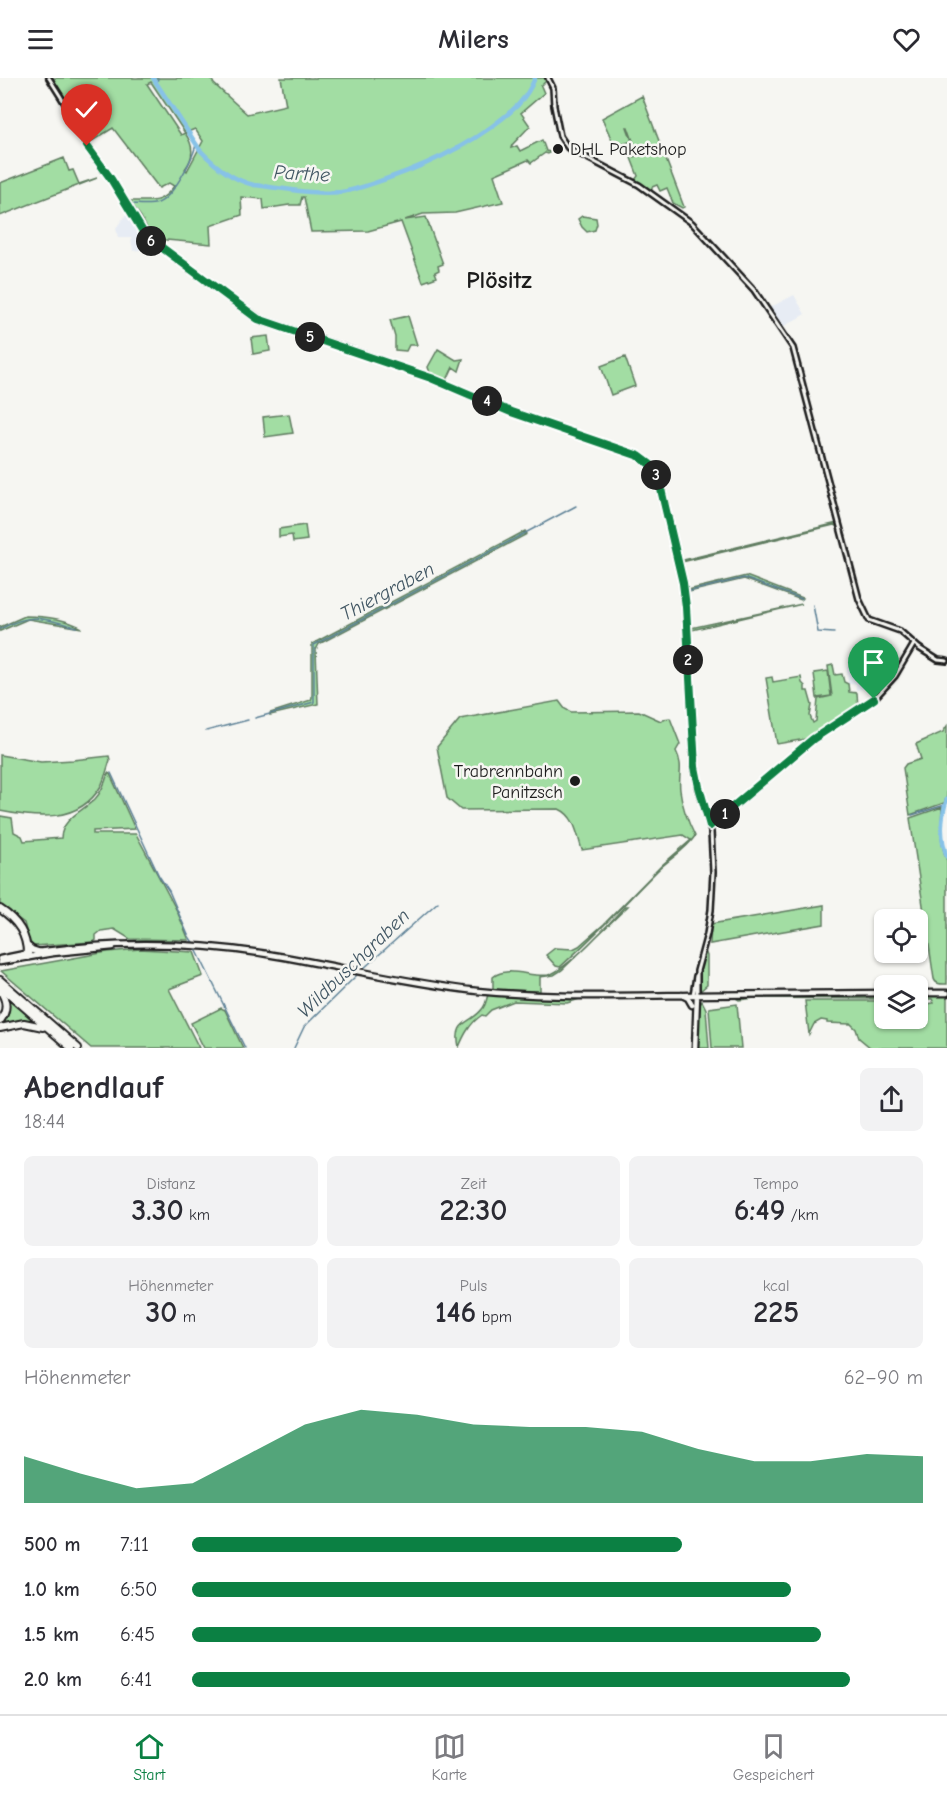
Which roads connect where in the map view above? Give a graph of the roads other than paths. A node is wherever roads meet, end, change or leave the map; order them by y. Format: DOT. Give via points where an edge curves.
graph roads {
  1 [pos="49,78"];
  2 [pos="548,78"];
  3 [pos="914,644"];
  4 [pos="947,661"];
  5 [pos="710,826"];
  6 [pos="0,909"];
  7 [pos="22,934"];
  8 [pos="125,945"];
  9 [pos="26,946"];
  10 [pos="38,952"];
  11 [pos="27,955"];
  12 [pos="0,960"];
  13 [pos="0,980"];
  14 [pos="0,988"];
  15 [pos="874,993"];
  16 [pos="928,993"];
  17 [pos="947,993"];
  18 [pos="682,995"];
  19 [pos="695,995"];
  20 [pos="692,1005"];
  21 [pos="695,1017"];
  22 [pos="0,1021"];
  23 [pos="0,1028"];
  24 [pos="52,1031"];
  25 [pos="71,1048"];
  26 [pos="78,1048"];
  27 [pos="695,1048"];
  1 -- 5 [label="street" via="145,235 253,316 431,378 511,412 639,456 651,465 660,485 683,583 695,767"];
  2 -- 3 [label="street" via="560,136 568,148 639,185 692,223 754,290 793,348 859,599 869,620 900,631"];
  3 -- 4 [label="street" via="938,660"];
  3 -- 5 [label="street" via="894,678 874,699 813,739"];
  5 -- 19 [label="street" via="711,910"];
  6 -- 7 [label="highway" via="17,923"];
  7 -- 9 [label="highway"];
  7 -- 11 [label="highway"];
  8 -- 10 [label="main road"];
  8 -- 11 [label="main road"];
  8 -- 18 [label="main road" via="195,946 267,954 431,985 515,994"];
  9 -- 10 [label="highway"];
  9 -- 11 [label="highway"];
  10 -- 11 [label="main road"];
  11 -- 12 [label="main road"];
  13 -- 26 [label="highway"];
  14 -- 22 [label="highway" via="6,1005"];
  14 -- 24 [label="highway"];
  15 -- 19 [label="main road"];
  16 -- 17 [label="main road"];
  18 -- 19 [label="main road"];
  18 -- 20 [label="main road"];
  19 -- 20 [label="main road"];
  19 -- 21 [label="main road"];
  20 -- 21 [label="main road"];
  21 -- 27 [label="main road"];
  23 -- 24 [label="highway" via="28,1023"];
  24 -- 25 [label="highway"];
}
